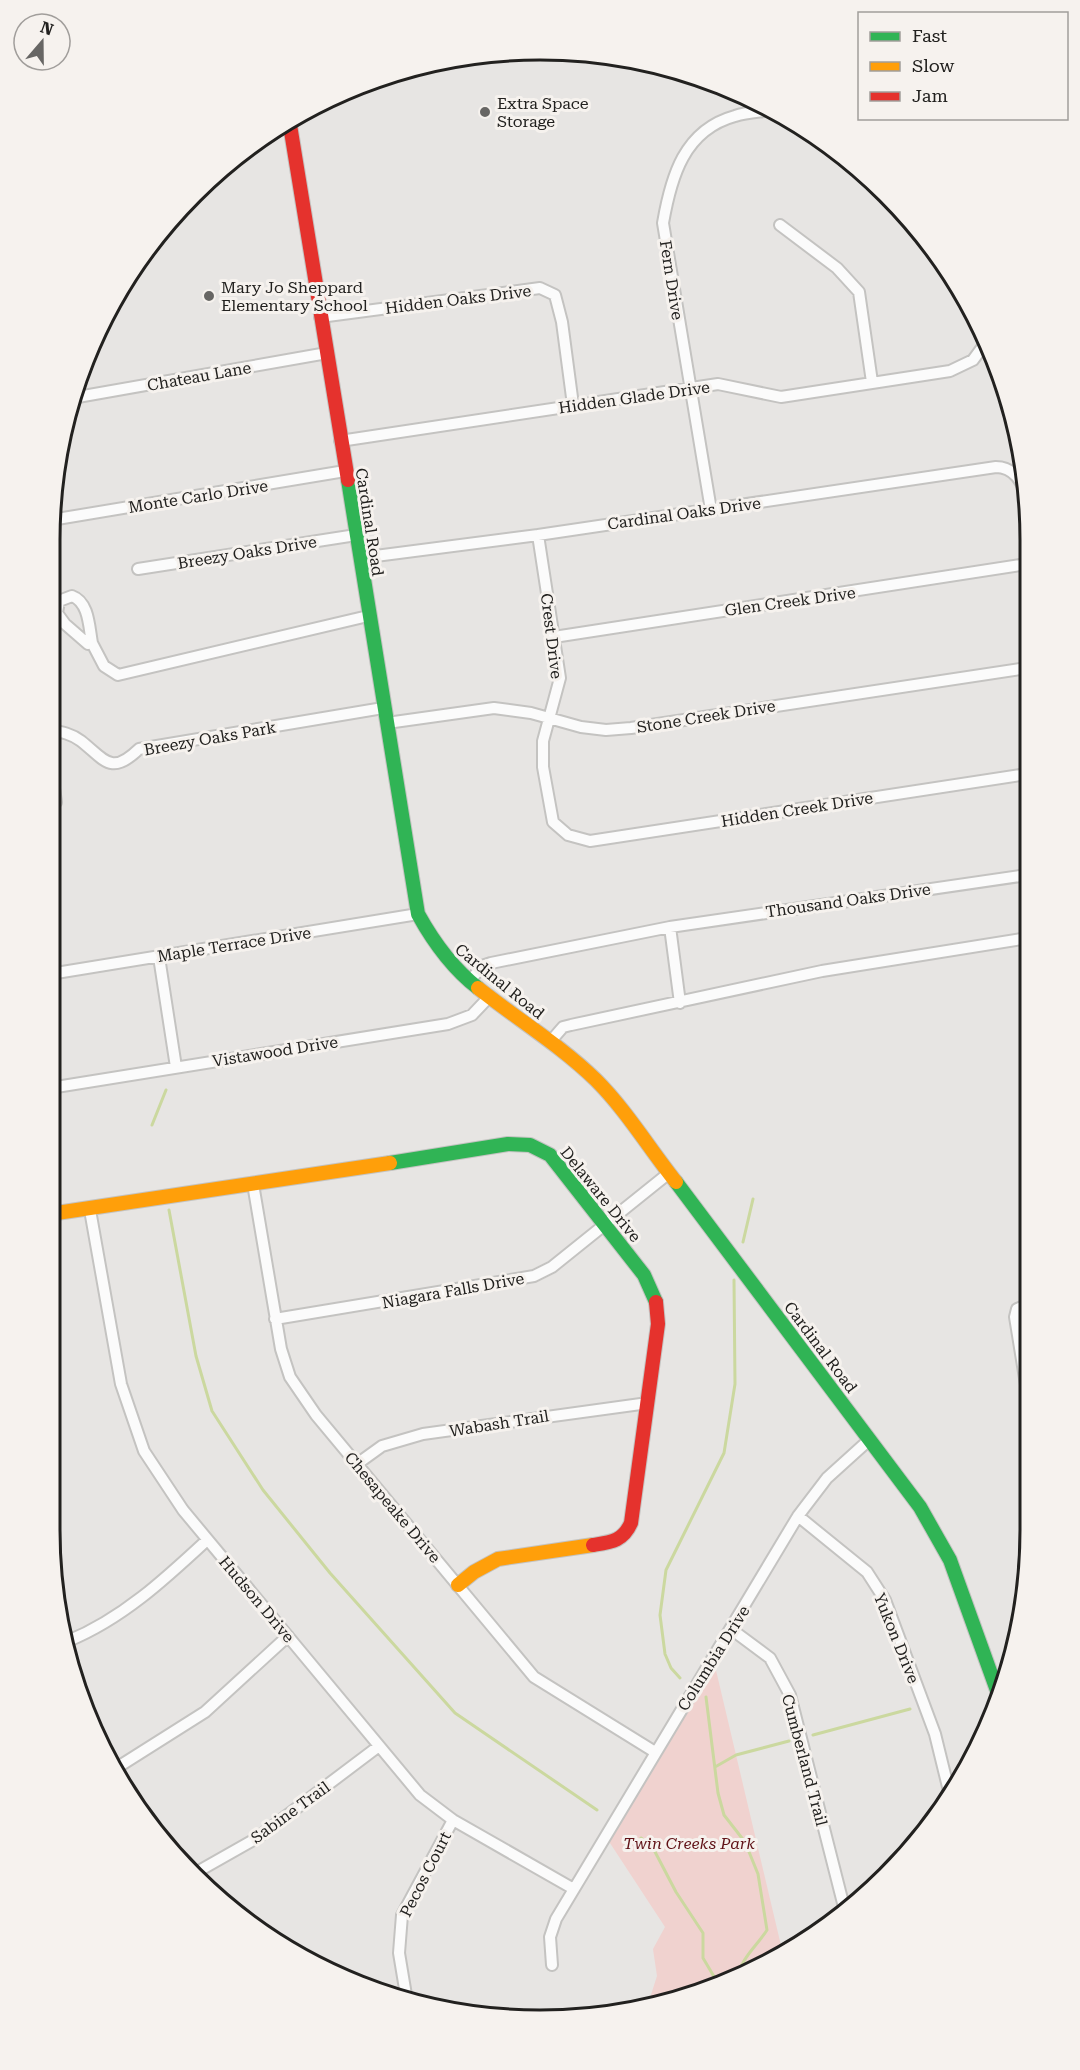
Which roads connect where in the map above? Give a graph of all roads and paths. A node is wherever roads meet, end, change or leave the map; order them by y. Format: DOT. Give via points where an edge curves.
graph roads {
  1 [pos="757,112"];
  2 [pos="292,129"];
  3 [pos="780,225"];
  4 [pos="320,317"];
  5 [pos="980,350"];
  6 [pos="327,353"];
  7 [pos="872,382"];
  8 [pos="690,388"];
  9 [pos="82,396"];
  10 [pos="573,405"];
  11 [pos="340,441"];
  12 [pos="345,471"];
  13 [pos="1016,478"];
  14 [pos="711,510"];
  15 [pos="61,518"];
  16 [pos="356,535"];
  17 [pos="538,535"];
  18 [pos="360,558"];
  19 [pos="1020,565"];
  20 [pos="138,569"];
  21 [pos="368,616"];
  22 [pos="554,636"];
  23 [pos="92,643"];
  24 [pos="1020,669"];
  25 [pos="384,708"];
  26 [pos="550,718"];
  27 [pos="387,723"];
  28 [pos="60,733"];
  29 [pos="1020,775"];
  30 [pos="568,835"];
  31 [pos="1020,876"];
  32 [pos="418,914"];
  33 [pos="670,927"];
  34 [pos="1020,939"];
  35 [pos="159,957"];
  36 [pos="60,972"];
  37 [pos="470,981"];
  38 [pos="490,996"];
  39 [pos="681,1003"];
  40 [pos="550,1042"];
  41 [pos="176,1067"];
  42 [pos="60,1086"];
  43 [pos="669,1173"];
  44 [pos="253,1184"];
  45 [pos="90,1210"];
  46 [pos="60,1213"];
  47 [pos="605,1223"];
  48 [pos="1020,1308"];
  49 [pos="275,1318"];
  50 [pos="1020,1350"];
  51 [pos="648,1403"];
  52 [pos="869,1440"];
  53 [pos="357,1464"];
  54 [pos="798,1516"];
  55 [pos="207,1540"];
  56 [pos="458,1585"];
  57 [pos="731,1629"];
  58 [pos="288,1636"];
  59 [pos="72,1639"];
  60 [pos="995,1685"];
  61 [pos="379,1746"];
  62 [pos="655,1752"];
  63 [pos="121,1765"];
  64 [pos="947,1784"];
  65 [pos="453,1820"];
  66 [pos="201,1869"];
  67 [pos="572,1888"];
  68 [pos="843,1902"];
  69 [pos="552,1965"];
  70 [pos="405,1991"];
  1 -- 8 [label="street, Fern Drive" via="735,116 708,129 684,150 668,192 663,223"];
  2 -- 4 [label="street, Cardinal Road"];
  3 -- 7 [label="street" via="837,268 859,291"];
  4 -- 6 [label="street, Cardinal Road"];
  4 -- 10 [label="street, Hidden Oaks Drive" via="540,288 551,292 557,301"];
  5 -- 7 [label="street, Hidden Glade Drive" via="973,360 950,371"];
  6 -- 9 [label="street, Chateau Lane"];
  6 -- 11 [label="street, Cardinal Road"];
  7 -- 8 [label="street, Hidden Glade Drive" via="781,397 718,384"];
  8 -- 10 [label="street, Hidden Glade Drive"];
  8 -- 14 [label="street, Fern Drive"];
  10 -- 11 [label="street, Hidden Glade Drive"];
  11 -- 12 [label="street, Cardinal Road"];
  12 -- 15 [label="street, Monte Carlo Drive"];
  12 -- 16 [label="street, Cardinal Road"];
  13 -- 14 [label="street, Cardinal Oaks Drive" via="1008,469 996,467"];
  14 -- 17 [label="street, Cardinal Oaks Drive"];
  16 -- 18 [label="street, Cardinal Road"];
  16 -- 20 [label="street, Breezy Oaks Drive"];
  17 -- 18 [label="street, Cardinal Oaks Drive"];
  17 -- 22 [label="street, Crest Drive"];
  18 -- 21 [label="street, Cardinal Road"];
  19 -- 22 [label="street, Glen Creek Drive"];
  21 -- 23 [label="street" via="118,675 104,666"];
  21 -- 25 [label="street, Cardinal Road"];
  22 -- 26 [label="street, Crest Drive" via="560,678"];
  24 -- 26 [label="street, Stone Creek Drive" via="631,728 581,727"];
  25 -- 27 [label="street, Cardinal Road"];
  25 -- 28 [label="street, Breezy Oaks Park" via="139,749 127,761 112,764 98,758 75,737"];
  26 -- 27 [label="street, Stone Creek Drive" via="494,708"];
  26 -- 30 [label="street, Crest Drive" via="543,741 543,766 553,822"];
  27 -- 32 [label="street, Cardinal Road"];
  29 -- 30 [label="street, Hidden Creek Drive" via="590,841"];
  31 -- 33 [label="street, Thousand Oaks Drive"];
  32 -- 35 [label="street, Maple Terrace Drive"];
  32 -- 37 [label="street, Cardinal Road" via="431,943"];
  33 -- 37 [label="street, Thousand Oaks Drive" via="491,963 482,966"];
  33 -- 39 [label="street"];
  34 -- 39 [label="street" via="822,971"];
  35 -- 36 [label="street, Maple Terrace Drive"];
  35 -- 41 [label="street"];
  37 -- 38 [label="street, Cardinal Road"];
  38 -- 40 [label="street, Cardinal Road"];
  38 -- 41 [label="street, Vistawood Drive" via="472,1015 448,1024"];
  39 -- 40 [label="street" via="563,1027"];
  40 -- 43 [label="street, Cardinal Road" via="596,1080"];
  41 -- 42 [label="street, Vistawood Drive"];
  43 -- 47 [label="street, Niagara Falls Drive"];
  43 -- 52 [label="street, Cardinal Road"];
  44 -- 45 [label="street, Delaware Drive"];
  44 -- 47 [label="street, Delaware Drive" via="530,1145 550,1155"];
  44 -- 49 [label="street, Chesapeake Drive"];
  45 -- 46 [label="street, Delaware Drive"];
  45 -- 55 [label="street, Hudson Drive" via="121,1384 132,1418 144,1451 162,1481"];
  47 -- 49 [label="street, Niagara Falls Drive" via="552,1267 534,1276"];
  47 -- 51 [label="street, Delaware Drive" via="644,1275 656,1300 658,1324"];
  48 -- 50 [label="street" via="1016,1327"];
  49 -- 53 [label="street, Chesapeake Drive" via="291,1377 316,1415"];
  51 -- 53 [label="street, Wabash Trail" via="415,1436 382,1446"];
  51 -- 56 [label="street, Delaware Drive" via="632,1523 625,1536 614,1542 498,1559"];
  52 -- 54 [label="street, Columbia Drive" via="827,1478"];
  52 -- 60 [label="street, Cardinal Road" via="942,1543"];
  53 -- 56 [label="street, Chesapeake Drive"];
  54 -- 57 [label="street, Columbia Drive"];
  54 -- 64 [label="street, Yukon Drive" via="867,1572 885,1600 935,1734"];
  55 -- 58 [label="street, Hudson Drive"];
  55 -- 59 [label="street" via="131,1606"];
  56 -- 62 [label="street, Chesapeake Drive" via="534,1677"];
  57 -- 62 [label="street, Columbia Drive"];
  57 -- 68 [label="street, Cumberland Trail" via="771,1658 790,1695"];
  58 -- 61 [label="street, Hudson Drive"];
  58 -- 63 [label="street" via="205,1713"];
  61 -- 65 [label="street, Hudson Drive" via="420,1795"];
  61 -- 66 [label="street, Sabine Trail" via="257,1838"];
  62 -- 67 [label="street, Columbia Drive"];
  65 -- 67 [label="street, Hudson Drive"];
  65 -- 70 [label="street, Pecos Court" via="402,1915 399,1953"];
  67 -- 69 [label="street, Columbia Drive" via="550,1937"];
}
